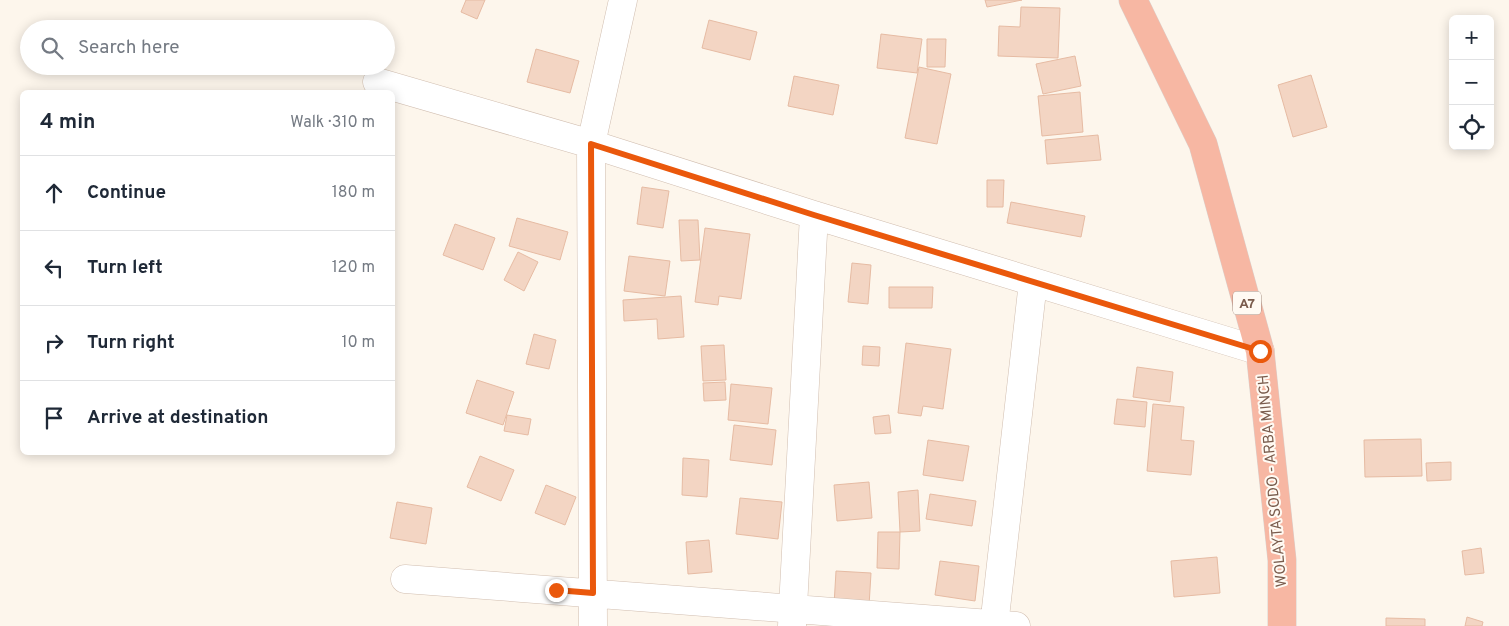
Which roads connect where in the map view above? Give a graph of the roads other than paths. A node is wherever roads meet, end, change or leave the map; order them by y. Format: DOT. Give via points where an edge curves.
graph roads {
  1 [pos="623,0"];
  2 [pos="1133,0"];
  3 [pos="377,82"];
  4 [pos="591,144"];
  5 [pos="814,215"];
  6 [pos="1033,282"];
  7 [pos="1260,351"];
  8 [pos="406,579"];
  9 [pos="593,593"];
  10 [pos="793,618"];
  11 [pos="1001,625"];
  12 [pos="593,626"];
  13 [pos="1282,626"];
  1 -- 4 [label="street"];
  2 -- 7 [label="highway, WOLAYTA SODO - ARBA MINCH / A7" via="1203,144"];
  3 -- 4 [label="street"];
  4 -- 5 [label="street"];
  4 -- 9 [label="street"];
  5 -- 6 [label="street"];
  5 -- 10 [label="street"];
  6 -- 7 [label="street"];
  6 -- 11 [label="street"];
  7 -- 13 [label="highway, WOLAYTA SODO - ARBA MINCH / A7" via="1282,560"];
  8 -- 9 [label="street"];
  9 -- 10 [label="street"];
  9 -- 12 [label="street"];
  10 -- 11 [label="street"];
}
